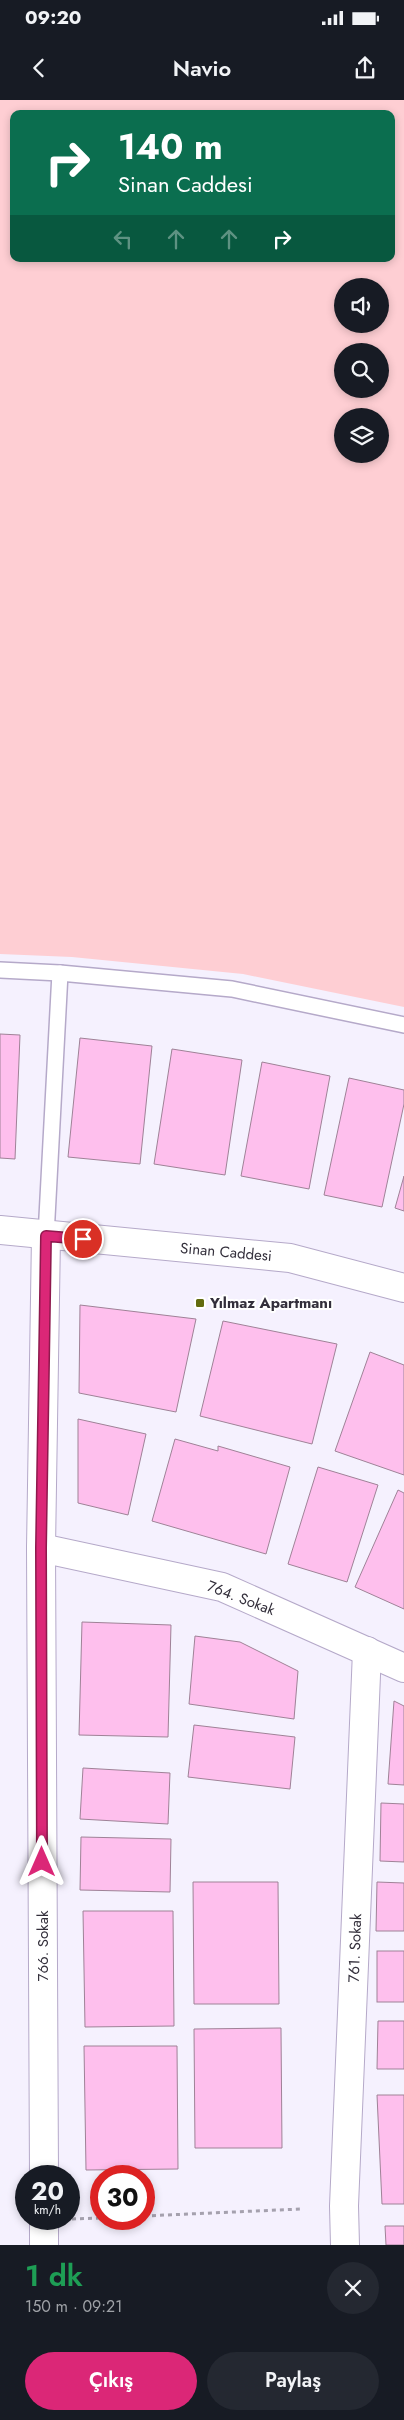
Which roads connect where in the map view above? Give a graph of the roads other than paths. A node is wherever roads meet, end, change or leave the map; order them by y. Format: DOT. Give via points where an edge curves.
graph roads {
  1 [pos="0,970"];
  2 [pos="60,972"];
  3 [pos="404,1025"];
  4 [pos="0,1230"];
  5 [pos="46,1236"];
  6 [pos="0,1242"];
  7 [pos="404,1288"];
  8 [pos="41,1548"];
  9 [pos="367,1651"];
  10 [pos="404,1668"];
  11 [pos="44,2165"];
  12 [pos="49,2230"];
  13 [pos="44,2245"];
  14 [pos="345,2245"];
  1 -- 2 [label="lane"];
  2 -- 3 [label="lane" via="232,989"];
  2 -- 5 [label="lane"];
  4 -- 5 [label="street, Sinan Caddesi"];
  5 -- 6 [label="street, Sinan Caddesi"];
  5 -- 7 [label="street, Sinan Caddesi" via="290,1258"];
  5 -- 8 [label="street, 766. Sokak"];
  8 -- 9 [label="street, 764. Sokak" via="222,1587"];
  8 -- 11 [label="street, 766. Sokak"];
  9 -- 10 [label="street, 764. Sokak"];
  9 -- 14 [label="street, 761. Sokak"];
  12 -- 13 [label="street"];
}
